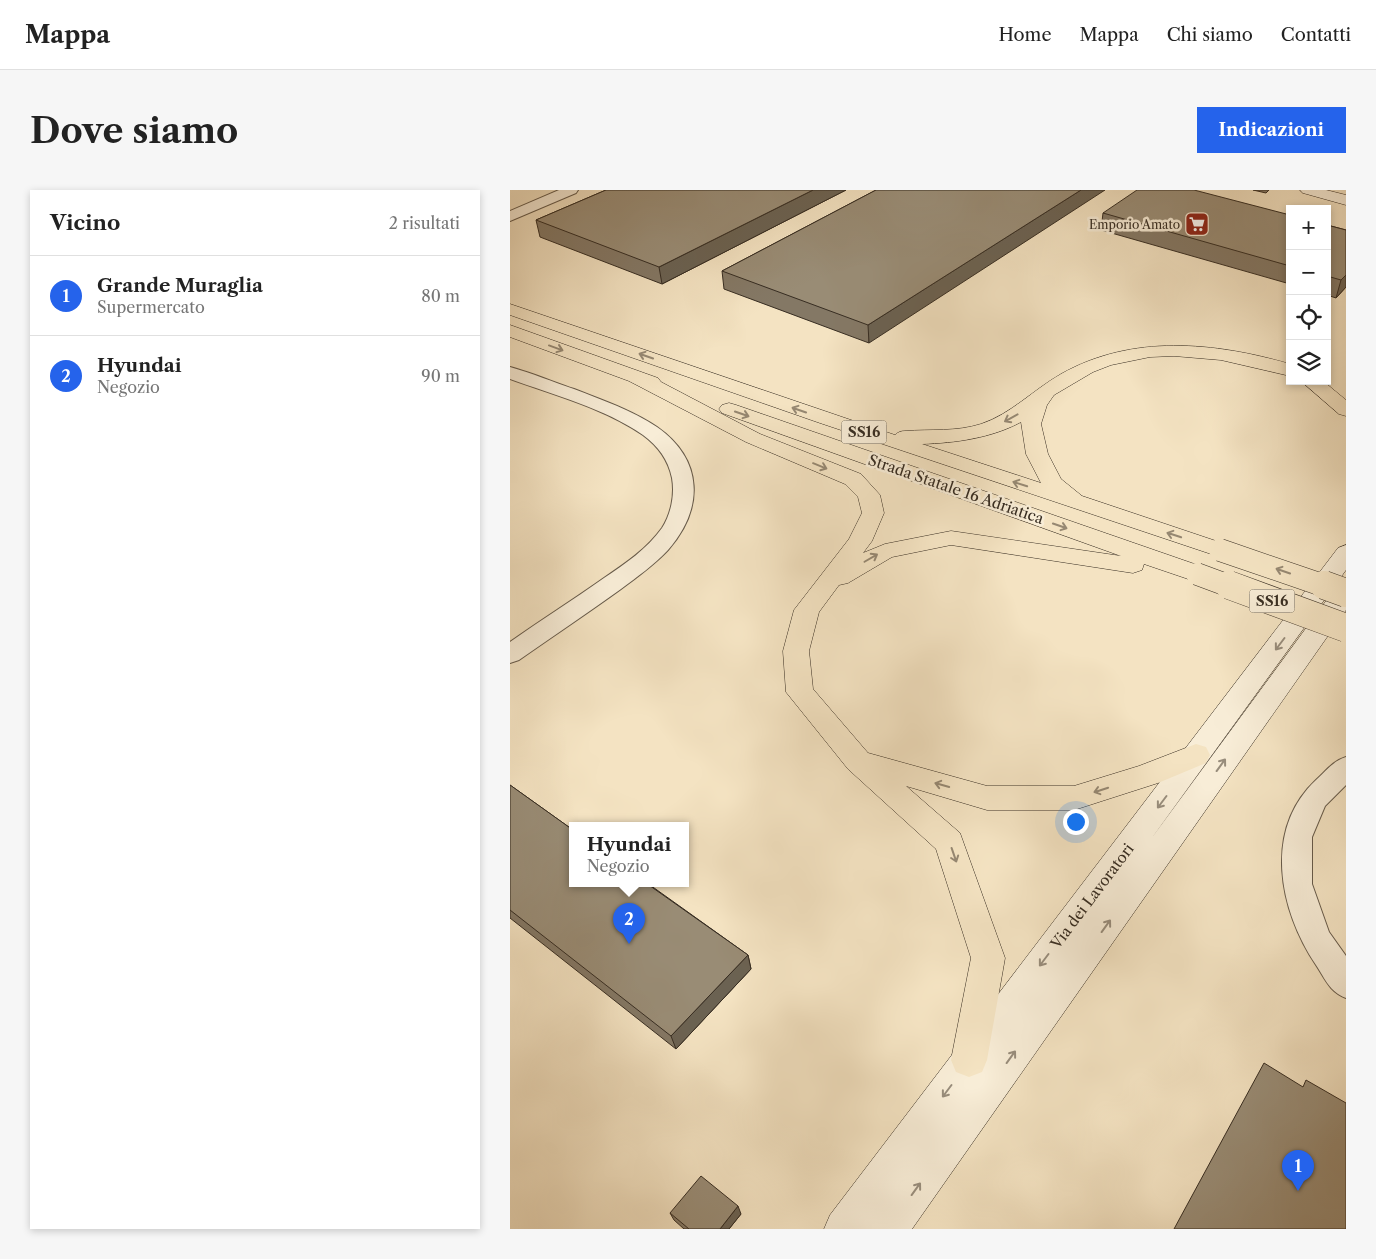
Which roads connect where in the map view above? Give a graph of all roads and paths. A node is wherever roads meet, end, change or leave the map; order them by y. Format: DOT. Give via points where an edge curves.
graph roads {
  1 [pos="571,190"];
  2 [pos="1308,190"];
  3 [pos="1346,200"];
  4 [pos="510,216"];
  5 [pos="510,309"];
  6 [pos="510,331"];
  7 [pos="1286,369"];
  8 [pos="510,373"];
  9 [pos="635,376"];
  10 [pos="1331,381"];
  11 [pos="1346,384"];
  12 [pos="1316,385"];
  13 [pos="1049,388"];
  14 [pos="1346,410"];
  15 [pos="827,419"];
  16 [pos="1079,503"];
  17 [pos="1197,574"];
  18 [pos="1344,575"];
  19 [pos="829,582"];
  20 [pos="1346,628"];
  21 [pos="510,654"];
  22 [pos="1196,756"];
  23 [pos="858,761"];
  24 [pos="1346,768"];
  25 [pos="1346,983"];
  26 [pos="969,1060"];
  27 [pos="844,1229"];
  28 [pos="888,1229"];
  1 -- 4 [label="street"];
  2 -- 3 [label="main road"];
  15 -- 5 [label="highway, Strada Statale 16 Adriatica / SS16, one-way"];
  6 -- 9 [label="highway, Strada Statale 16 Adriatica / SS16, one-way"];
  7 -- 13 [label="highway" via="1257,359 1208,351 1152,351 1102,361"];
  8 -- 21 [label="street" via="627,418 650,432 679,462 684,478 684,496 678,518 662,544 602,591"];
  9 -- 17 [label="highway, Strada Statale 16 Adriatica / SS16, one-way"];
  9 -- 19 [label="highway, one-way" via="753,438 853,479 869,495 873,513 860,541"];
  10 -- 11 [label="highway"];
  12 -- 14 [label="highway"];
  13 -- 15 [label="highway, one-way" via="1013,418 989,427 936,438 904,437"];
  13 -- 16 [label="highway" via="1037,404 1031,424 1037,454 1052,483"];
  16 -- 15 [label="highway, Strada Statale 16 Adriatica / SS16, one-way"];
  18 -- 16 [label="highway, Strada Statale 16 Adriatica / SS16, one-way, bridge" via="1220,550"];
  19 -- 17 [label="highway, one-way" via="885,551 951,538"];
  17 -- 20 [label="highway, Strada Statale 16 Adriatica / SS16, bridge"];
  18 -- 22 [label="main road, Via dei Lavoratori, one-way"];
  28 -- 18 [label="main road, Via dei Lavoratori, one-way"];
  19 -- 23 [label="highway" via="807,610 798,643 800,692"];
  22 -- 23 [label="highway, one-way" via="1074,798 986,798"];
  22 -- 26 [label="main road, Via dei Lavoratori, one-way"];
  23 -- 26 [label="highway, one-way" via="949,842 988,958"];
  24 -- 25 [label="street" via="1314,799 1297,837 1297,884 1316,938"];
  26 -- 27 [label="main road, Via dei Lavoratori, one-way"];
}
